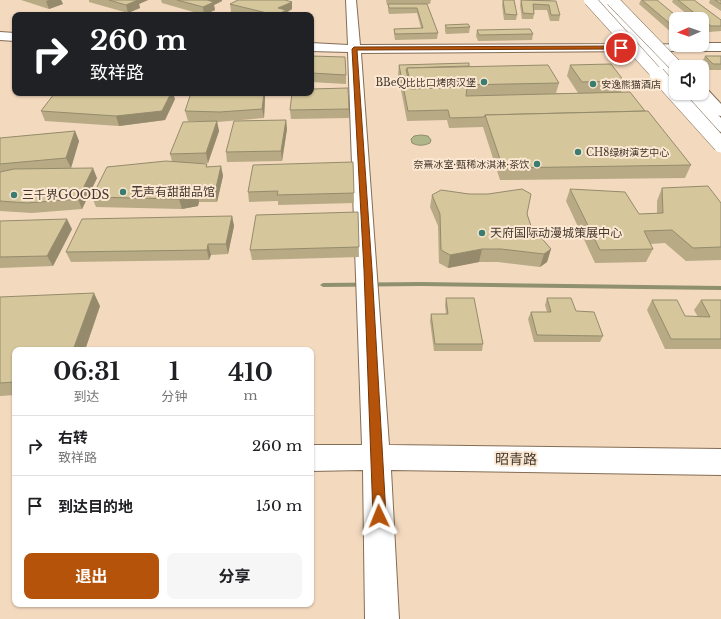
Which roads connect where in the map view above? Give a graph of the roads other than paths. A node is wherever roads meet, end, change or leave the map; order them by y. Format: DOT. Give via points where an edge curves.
graph roads {
  1 [pos="351,0"];
  2 [pos="590,0"];
  3 [pos="600,0"];
  4 [pos="612,0"];
  5 [pos="0,36"];
  6 [pos="12,36"];
  7 [pos="314,47"];
  8 [pos="646,47"];
  9 [pos="721,47"];
  10 [pos="354,49"];
  11 [pos="670,60"];
  12 [pos="669,72"];
  13 [pos="709,99"];
  14 [pos="696,100"];
  15 [pos="721,112"];
  16 [pos="721,127"];
  17 [pos="721,145"];
  18 [pos="378,457"];
  19 [pos="314,458"];
  20 [pos="721,462"];
  21 [pos="382,619"];
  1 -- 10 [label="main road"];
  2 -- 17 [label="main road, bridge"];
  3 -- 8 [label="main road"];
  4 -- 11 [label="main road, bridge"];
  5 -- 6 [label="main road"];
  7 -- 10 [label="main road"];
  8 -- 9 [label="main road"];
  8 -- 10 [label="main road"];
  8 -- 12 [label="main road"];
  10 -- 18 [label="main road"];
  13 -- 15 [label="main road"];
  14 -- 16 [label="main road"];
  18 -- 19 [label="main road, 昭青路"];
  18 -- 20 [label="main road, 昭青路"];
  18 -- 21 [label="main road"];
}
